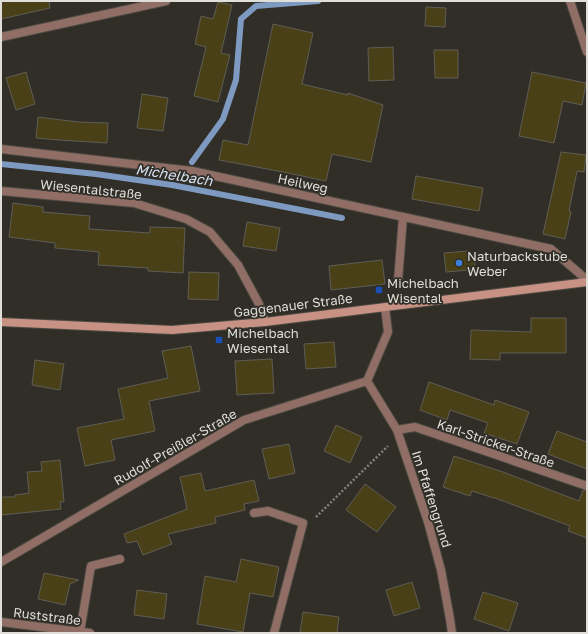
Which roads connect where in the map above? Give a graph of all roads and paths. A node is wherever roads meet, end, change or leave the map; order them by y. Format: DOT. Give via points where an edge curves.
graph roads {
  1 [pos="166,1"];
  2 [pos="570,1"];
  3 [pos="1,37"];
  4 [pos="587,52"];
  5 [pos="1,149"];
  6 [pos="1,191"];
  7 [pos="403,217"];
  8 [pos="398,281"];
  9 [pos="587,281"];
  10 [pos="385,307"];
  11 [pos="1,322"];
  12 [pos="265,322"];
  13 [pos="367,381"];
  14 [pos="397,430"];
  15 [pos="400,441"];
  16 [pos="587,486"];
  17 [pos="254,512"];
  18 [pos="303,523"];
  19 [pos="120,559"];
  20 [pos="1,562"];
  21 [pos="1,622"];
  22 [pos="80,632"];
  23 [pos="90,633"];
  24 [pos="274,633"];
  25 [pos="452,633"];
  1 -- 3 [label="street"];
  2 -- 4 [label="street"];
  5 -- 7 [label="street, Heilweg" via="192,171"];
  6 -- 12 [label="street, Wiesentalstraße" via="134,203 186,219 210,232 238,265 259,304"];
  7 -- 8 [label="street"];
  7 -- 9 [label="street, Heilweg" via="551,249"];
  9 -- 10 [label="main road, Gaggenauer Straße"];
  10 -- 12 [label="main road, Gaggenauer Straße"];
  10 -- 13 [label="street" via="388,332"];
  11 -- 12 [label="main road, Gaggenauer Straße" via="172,330"];
  13 -- 14 [label="street, Im Pfaffengrund"];
  13 -- 20 [label="street, Rudolf-Preißler-Straße" via="244,420"];
  14 -- 15 [label="street, Im Pfaffengrund"];
  14 -- 16 [label="street, Karl-Stricker-Straße" via="415,427"];
  15 -- 18 [label="path" via="392,443 316,517"];
  15 -- 25 [label="street, Im Pfaffengrund" via="428,522 441,570"];
  17 -- 18 [label="street" via="268,511"];
  18 -- 24 [label="street"];
  19 -- 22 [label="street" via="91,566"];
  21 -- 22 [label="street, Ruststraße"];
  22 -- 23 [label="street, Ruststraße"];
}
